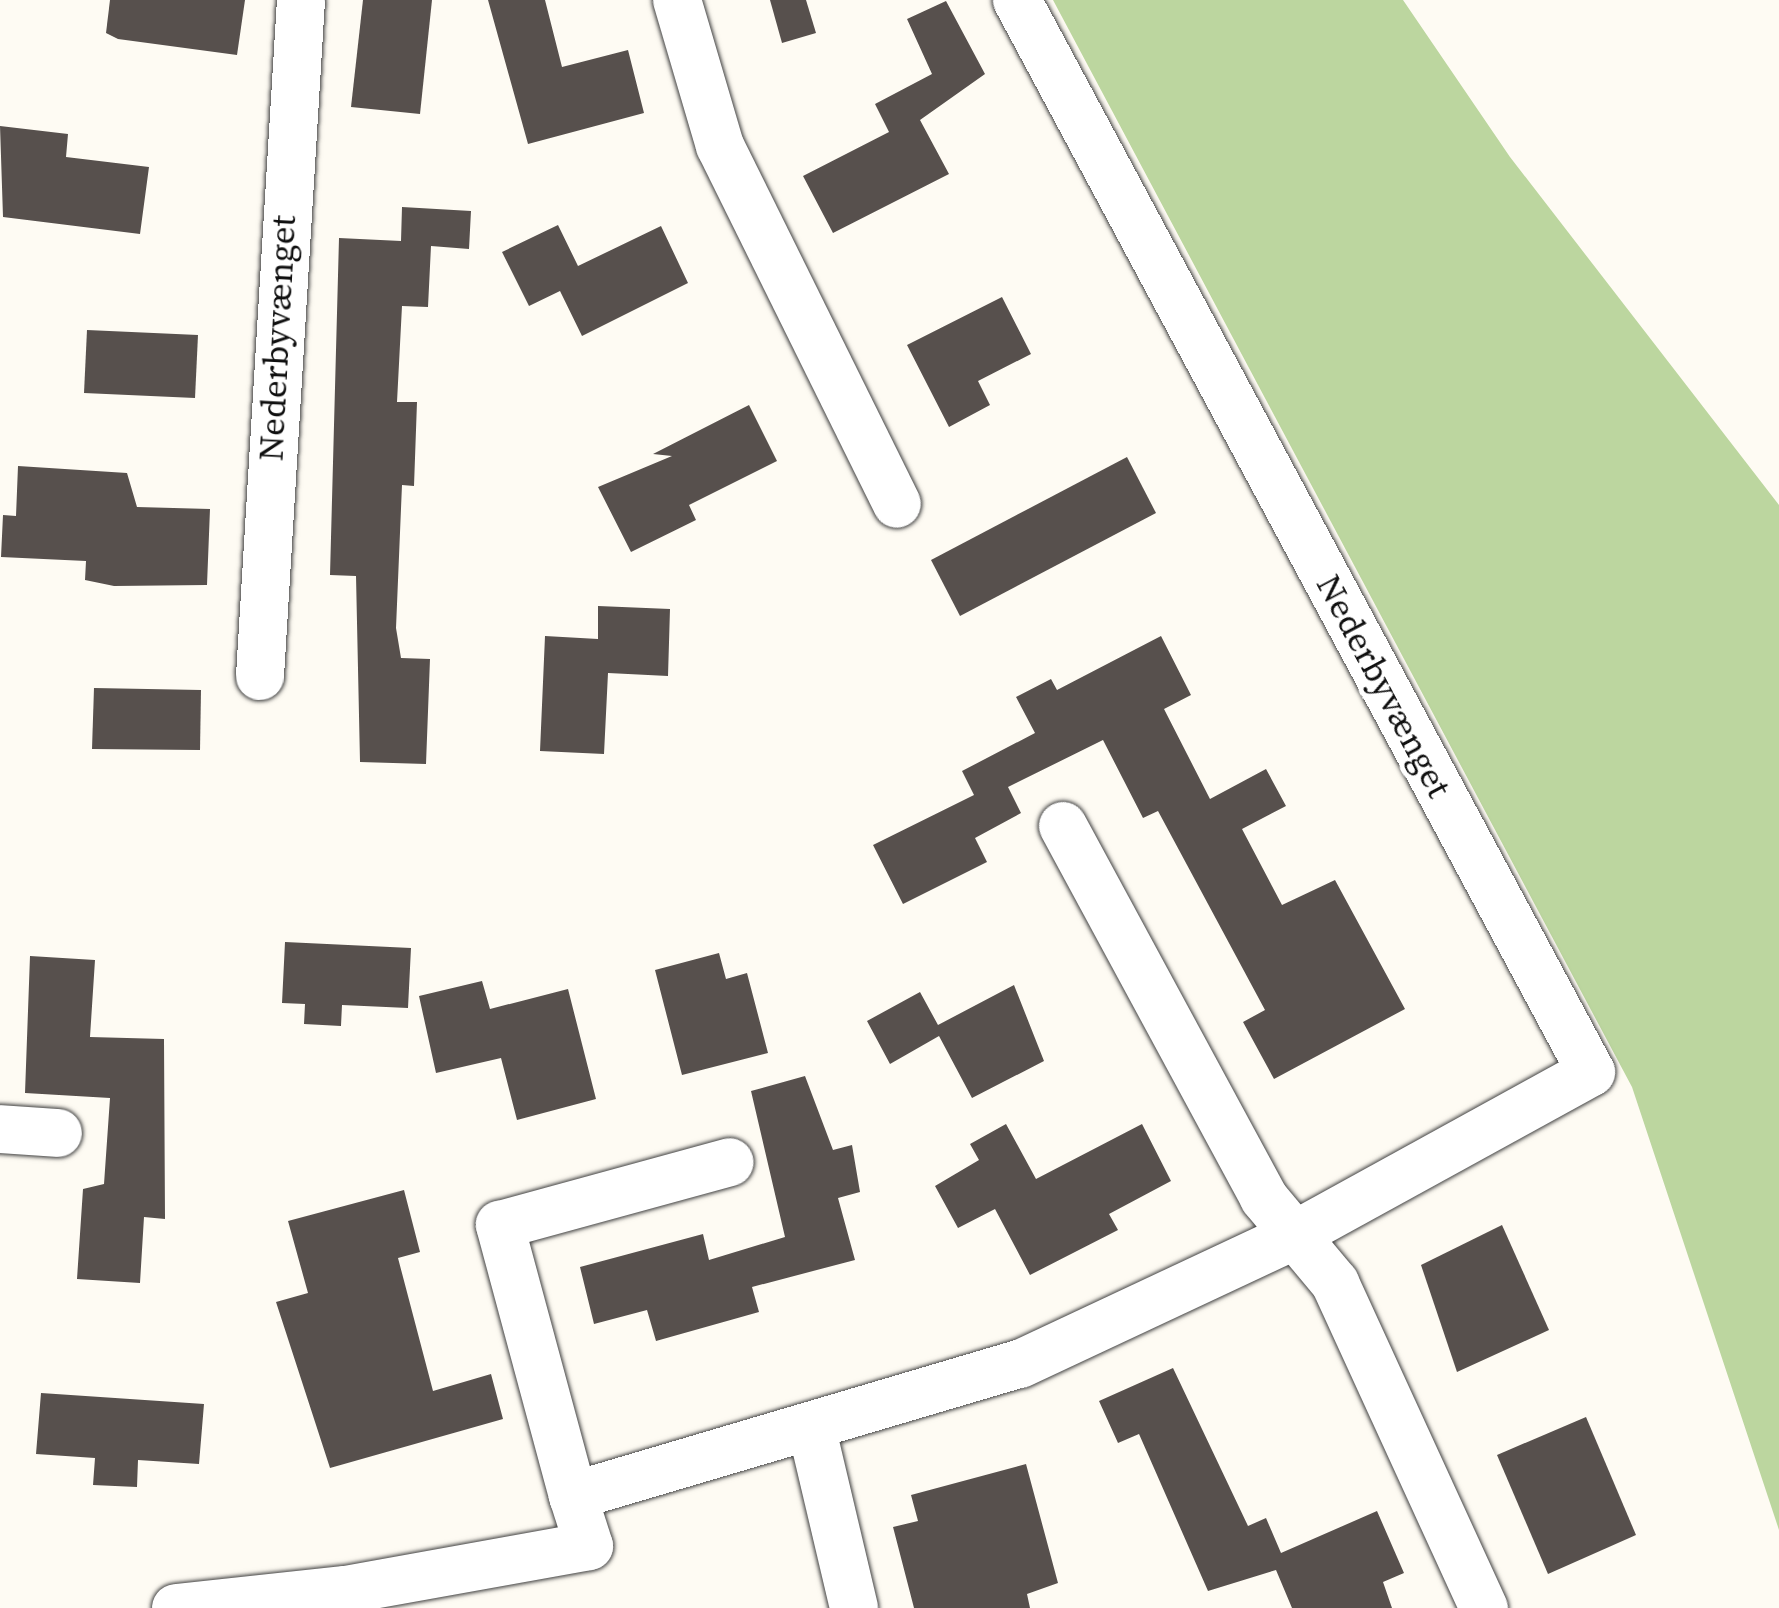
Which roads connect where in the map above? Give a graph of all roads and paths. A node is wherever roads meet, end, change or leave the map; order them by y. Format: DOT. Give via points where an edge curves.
graph roads {
  1 [pos="301,0"];
  2 [pos="677,0"];
  3 [pos="1017,0"];
  4 [pos="897,504"];
  5 [pos="260,676"];
  6 [pos="1063,826"];
  7 [pos="0,1129"];
  8 [pos="58,1133"];
  9 [pos="730,1162"];
  10 [pos="1293,1236"];
  11 [pos="812,1430"];
  12 [pos="573,1496"];
  13 [pos="347,1599"];
  14 [pos="176,1608"];
  15 [pos="854,1608"];
  16 [pos="1484,1608"];
  1 -- 5 [label="street, Nederbyvænget"];
  2 -- 4 [label="street" via="720,146"];
  3 -- 10 [label="street, Nederbyvænget" via="1591,1072"];
  6 -- 10 [label="street" via="1264,1198"];
  7 -- 8 [label="street"];
  9 -- 12 [label="street" via="500,1225"];
  10 -- 11 [label="street, Nederbyvænget" via="1020,1364"];
  10 -- 16 [label="street" via="1335,1283"];
  11 -- 12 [label="street, Nederbyvænget"];
  11 -- 15 [label="street"];
  12 -- 13 [label="street" via="589,1546"];
  13 -- 14 [label="street"];
}
